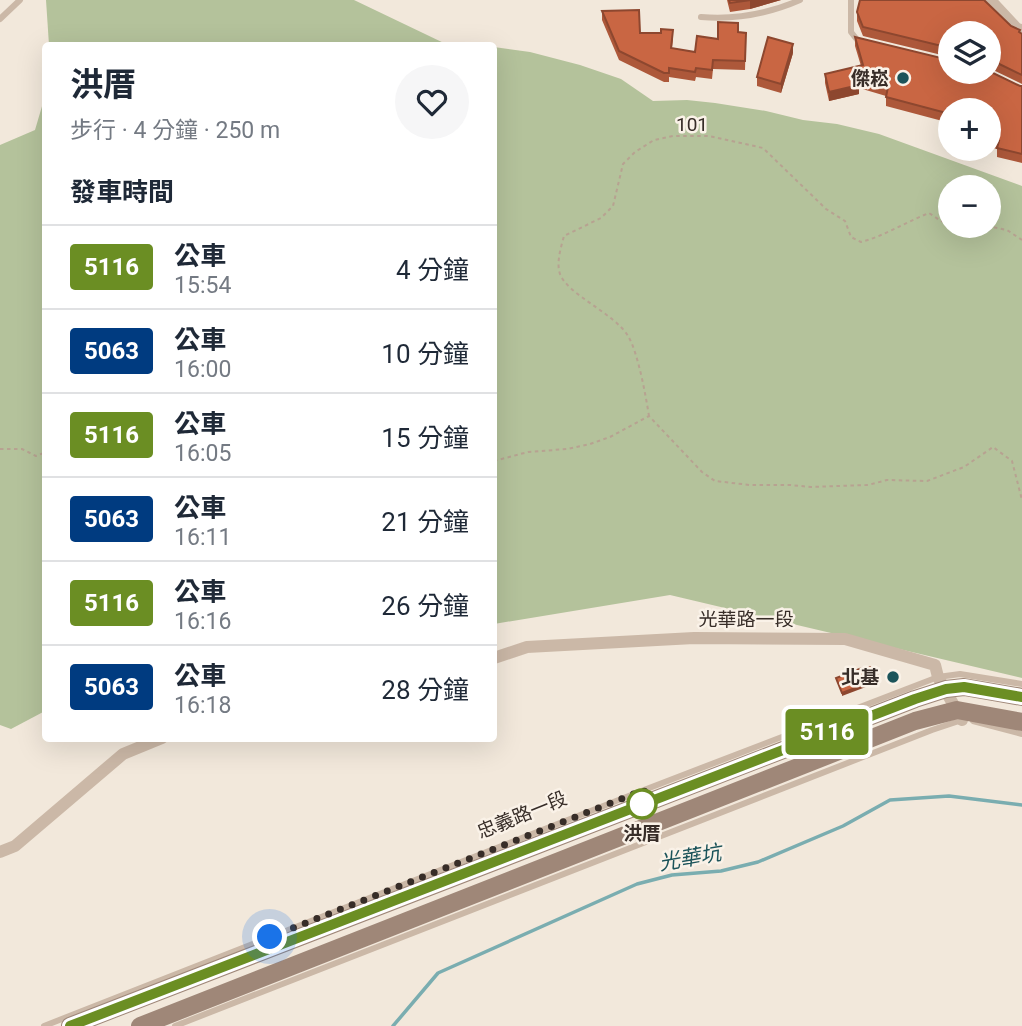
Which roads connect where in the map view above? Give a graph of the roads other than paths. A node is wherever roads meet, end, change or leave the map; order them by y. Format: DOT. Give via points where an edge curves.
graph roads {
  1 [pos="20,0"];
  2 [pos="800,0"];
  3 [pos="851,0"];
  4 [pos="990,0"];
  5 [pos="701,17"];
  6 [pos="0,19"];
  7 [pos="1022,30"];
  8 [pos="871,44"];
  9 [pos="497,657"];
  10 [pos="942,683"];
  11 [pos="1022,684"];
  12 [pos="1022,697"];
  13 [pos="960,715"];
  14 [pos="1022,722"];
  15 [pos="1022,734"];
  16 [pos="152,742"];
  17 [pos="646,796"];
  18 [pos="660,828"];
  19 [pos="0,852"];
  20 [pos="121,1001"];
  21 [pos="44,1026"];
  22 [pos="70,1026"];
  23 [pos="131,1026"];
  24 [pos="140,1026"];
  25 [pos="175,1026"];
  1 -- 6 [label="lane"];
  2 -- 5 [label="lane" via="758,15"];
  3 -- 8 [label="lane" via="851,32 858,41"];
  4 -- 7 [label="street"];
  9 -- 10 [label="street, 光華路一段" via="527,647 652,640 845,639 935,665"];
  10 -- 11 [label="lane, 忠義路一段" via="960,674"];
  10 -- 12 [label="main road, 忠義路一段"];
  10 -- 13 [label="street, 光華路一段"];
  10 -- 17 [label="main road, 忠義路一段" via="915,699"];
  13 -- 14 [label="main road"];
  13 -- 15 [label="lane"];
  13 -- 18 [label="main road" via="915,721"];
  16 -- 19 [label="street" via="123,754 15,846"];
  17 -- 18 [label="main road"];
  17 -- 20 [label="main road, 忠義路一段"];
  18 -- 24 [label="main road"];
  18 -- 25 [label="lane"];
  20 -- 21 [label="lane, 忠義路一段"];
  20 -- 22 [label="main road, 忠義路一段"];
  20 -- 23 [label="main road"];
}
